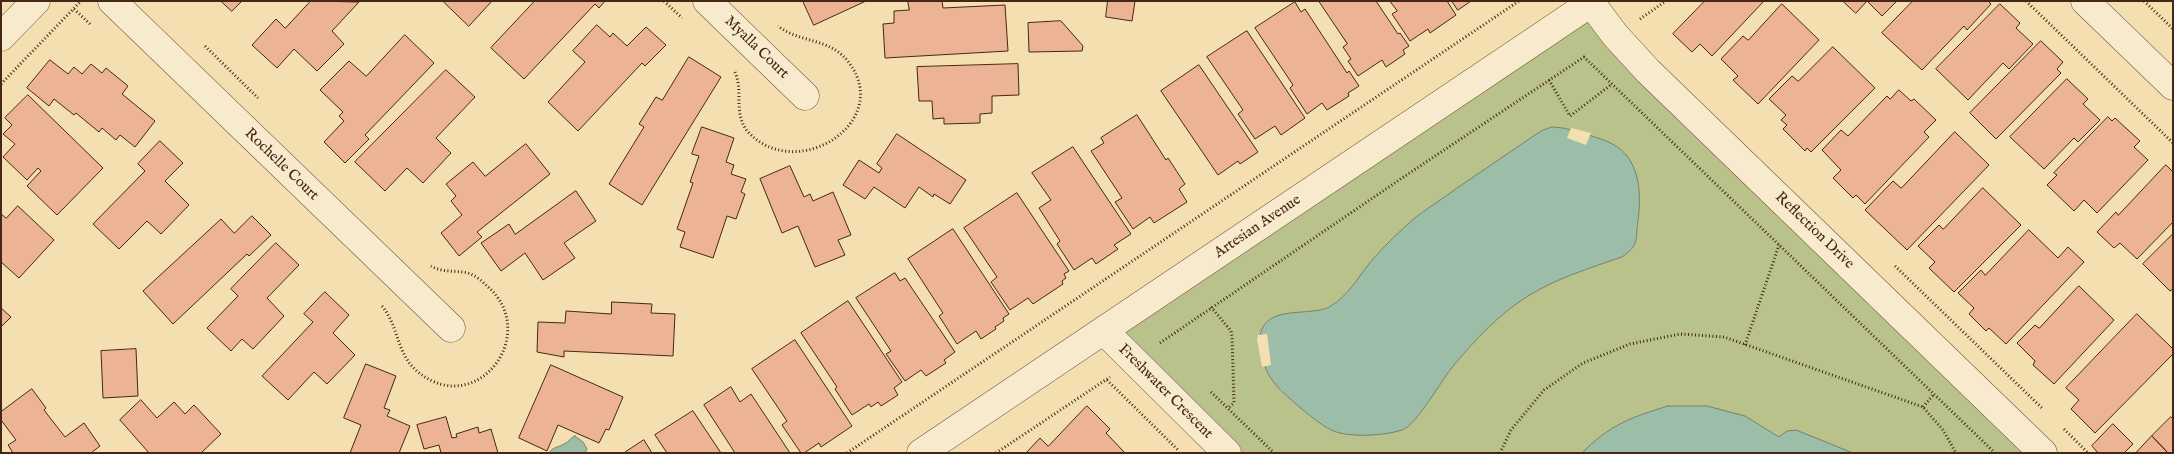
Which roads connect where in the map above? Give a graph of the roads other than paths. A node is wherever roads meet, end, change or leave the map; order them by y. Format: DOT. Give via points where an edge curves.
graph roads {
  1 [pos="36,1"];
  2 [pos="112,1"];
  3 [pos="708,1"];
  4 [pos="2085,1"];
  5 [pos="1592,2"];
  6 [pos="1,36"];
  7 [pos="2173,86"];
  8 [pos="805,96"];
  9 [pos="451,328"];
  10 [pos="1104,331"];
  11 [pos="921,453"];
  12 [pos="1227,453"];
  13 [pos="2043,453"];
  1 -- 6 [label="street"];
  2 -- 9 [label="street, Rochelle Court"];
  3 -- 8 [label="street, Myalla Court"];
  4 -- 7 [label="street"];
  5 -- 10 [label="street, Artesian Avenue"];
  5 -- 13 [label="street, Reflection Drive" via="1614,35 1648,71"];
  10 -- 11 [label="street, Artesian Avenue"];
  10 -- 12 [label="street, Freshwater Crescent"];
}
